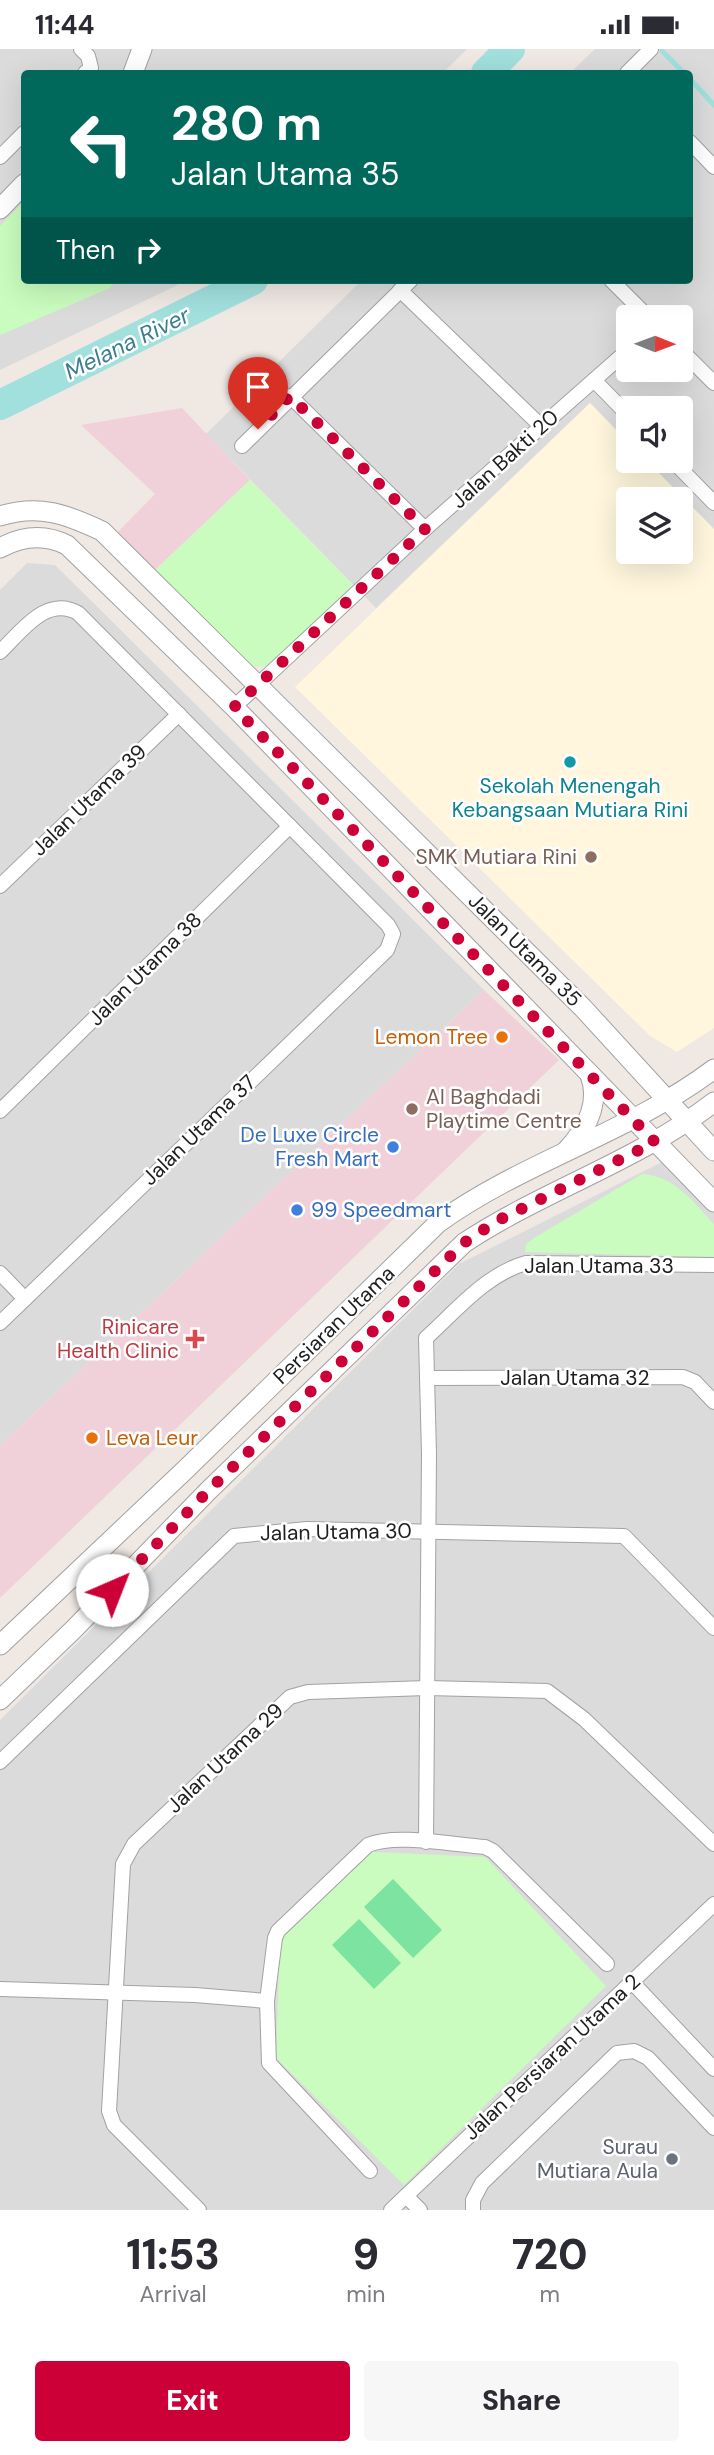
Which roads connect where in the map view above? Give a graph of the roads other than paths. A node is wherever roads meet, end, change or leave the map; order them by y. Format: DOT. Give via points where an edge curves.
graph roads {
  1 [pos="81,49"];
  2 [pos="142,49"];
  3 [pos="651,49"];
  4 [pos="88,70"];
  5 [pos="134,70"];
  6 [pos="630,70"];
  7 [pos="21,136"];
  8 [pos="693,145"];
  9 [pos="0,157"];
  10 [pos="714,167"];
  11 [pos="21,187"];
  12 [pos="0,209"];
  13 [pos="615,284"];
  14 [pos="405,285"];
  15 [pos="636,305"];
  16 [pos="616,360"];
  17 [pos="693,361"];
  18 [pos="594,380"];
  19 [pos="714,383"];
  20 [pos="290,396"];
  21 [pos="616,403"];
  22 [pos="542,427"];
  23 [pos="242,446"];
  24 [pos="685,473"];
  25 [pos="714,503"];
  26 [pos="0,516"];
  27 [pos="425,529"];
  28 [pos="0,548"];
  29 [pos="0,652"];
  30 [pos="260,685"];
  31 [pos="234,707"];
  32 [pos="179,714"];
  33 [pos="290,826"];
  34 [pos="0,886"];
  35 [pos="714,1069"];
  36 [pos="590,1074"];
  37 [pos="669,1101"];
  38 [pos="714,1102"];
  39 [pos="0,1111"];
  40 [pos="635,1121"];
  41 [pos="688,1122"];
  42 [pos="655,1142"];
  43 [pos="714,1151"];
  44 [pos="561,1156"];
  45 [pos="714,1202"];
  46 [pos="714,1265"];
  47 [pos="0,1273"];
  48 [pos="25,1299"];
  49 [pos="0,1323"];
  50 [pos="426,1338"];
  51 [pos="427,1378"];
  52 [pos="714,1402"];
  53 [pos="428,1531"];
  54 [pos="713,1624"];
  55 [pos="0,1645"];
  56 [pos="427,1688"];
  57 [pos="0,1700"];
  58 [pos="0,1762"];
  59 [pos="426,1842"];
  60 [pos="714,1844"];
  61 [pos="714,1904"];
  62 [pos="607,1964"];
  63 [pos="632,1982"];
  64 [pos="0,1989"];
  65 [pos="114,1993"];
  66 [pos="267,2001"];
  67 [pos="714,2069"];
  68 [pos="714,2128"];
  69 [pos="370,2171"];
  70 [pos="406,2196"];
  71 [pos="199,2210"];
  72 [pos="391,2210"];
  73 [pos="420,2210"];
  74 [pos="472,2210"];
  1 -- 4 [label="street" via="88,56"];
  2 -- 5 [label="street"];
  3 -- 6 [label="street"];
  7 -- 9 [label="street"];
  8 -- 10 [label="street"];
  11 -- 12 [label="street"];
  13 -- 15 [label="street"];
  14 -- 20 [label="street"];
  14 -- 22 [label="street"];
  16 -- 18 [label="street, Jalan Bakti 20"];
  17 -- 19 [label="street"];
  18 -- 21 [label="street"];
  18 -- 22 [label="street, Jalan Bakti 20"];
  20 -- 23 [label="street"];
  20 -- 27 [label="street"];
  22 -- 27 [label="street, Jalan Bakti 20"];
  24 -- 25 [label="street"];
  26 -- 30 [label="street, Jalan Utama 35" via="40,509 70,515 102,531"];
  27 -- 30 [label="street, Jalan Bakti 20"];
  28 -- 31 [label="street, Jalan Utama 35" via="29,538 51,537 68,545"];
  29 -- 32 [label="street" via="42,612 58,607 78,613"];
  30 -- 31 [label="street"];
  30 -- 37 [label="street, Jalan Utama 35" via="583,1007"];
  31 -- 36 [label="street, Jalan Utama 35"];
  32 -- 33 [label="street"];
  32 -- 34 [label="street, Jalan Utama 39"];
  33 -- 39 [label="street, Jalan Utama 38"];
  33 -- 48 [label="street, Jalan Utama 37" via="388,925 393,934 387,950"];
  35 -- 37 [label="street, Persiaran Utama"];
  36 -- 40 [label="street, Jalan Utama 35"];
  36 -- 44 [label="street" via="593,1108 580,1136"];
  37 -- 40 [label="street, Persiaran Utama"];
  37 -- 41 [label="street, Jalan Utama 35"];
  38 -- 41 [label="street, Persiaran Utama"];
  40 -- 42 [label="street, Jalan Utama 35"];
  40 -- 44 [label="street, Persiaran Utama"];
  41 -- 42 [label="street, Persiaran Utama"];
  41 -- 43 [label="street, Jalan Utama 35"];
  42 -- 45 [label="street, Jalan Utama 35"];
  42 -- 57 [label="street, Persiaran Utama" via="495,1222 464,1243"];
  44 -- 55 [label="street, Persiaran Utama" via="465,1204 438,1223"];
  46 -- 50 [label="street, Jalan Utama 33" via="526,1263 509,1268 480,1288"];
  47 -- 48 [label="street"];
  48 -- 49 [label="street, Jalan Utama 37"];
  50 -- 51 [label="street, Jalan Utama 30"];
  51 -- 52 [label="street, Jalan Utama 32" via="684,1377"];
  51 -- 53 [label="street, Jalan Utama 30"];
  53 -- 54 [label="street, Jalan Utama 30" via="624,1536"];
  53 -- 56 [label="street, Jalan Utama 30"];
  53 -- 58 [label="street, Jalan Utama 30" via="307,1529 233,1536"];
  56 -- 59 [label="street, Jalan Utama 30"];
  56 -- 60 [label="street, Jalan Utama 29" via="547,1692 584,1719"];
  56 -- 65 [label="street, Jalan Utama 29" via="308,1692 290,1697 134,1844 122,1864"];
  59 -- 62 [label="street" via="493,1851"];
  59 -- 66 [label="street" via="368,1845 278,1931"];
  61 -- 63 [label="street, Jalan Persiaran Utama 2"];
  63 -- 67 [label="street"];
  63 -- 70 [label="street, Jalan Persiaran Utama 2"];
  64 -- 65 [label="street"];
  65 -- 66 [label="street"];
  65 -- 71 [label="street, Jalan Utama 29" via="109,2111 114,2125"];
  66 -- 69 [label="street" via="269,2063"];
  68 -- 74 [label="street" via="648,2058 634,2051 617,2053 482,2183"];
  70 -- 72 [label="street, Jalan Persiaran Utama 2"];
  70 -- 73 [label="street"];
}
